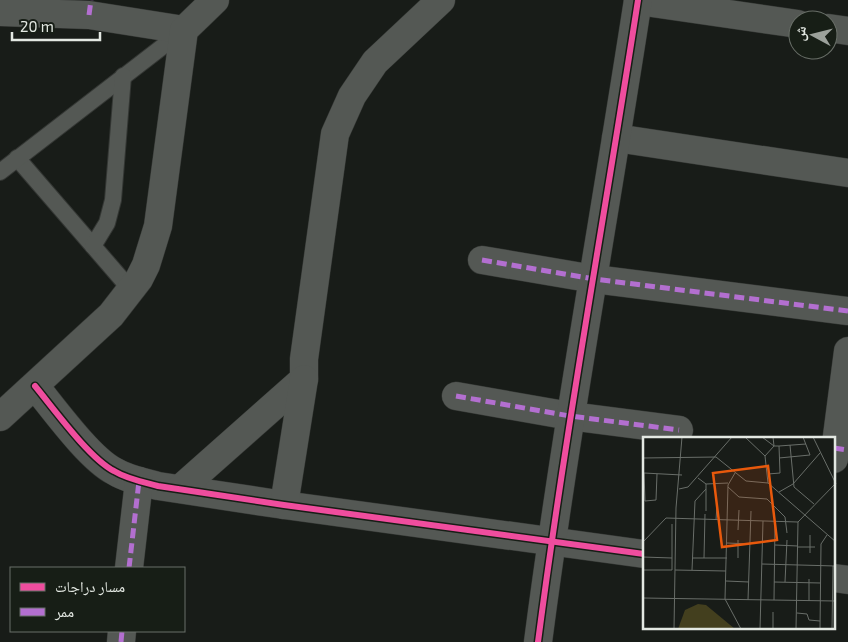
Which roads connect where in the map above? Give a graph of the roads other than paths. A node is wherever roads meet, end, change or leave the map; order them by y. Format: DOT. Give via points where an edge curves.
graph roads {
  1 [pos="215,0"];
  2 [pos="441,0"];
  3 [pos="638,1"];
  4 [pos="90,8"];
  5 [pos="0,12"];
  6 [pos="788,23"];
  7 [pos="184,30"];
  8 [pos="123,76"];
  9 [pos="616,138"];
  10 [pos="17,158"];
  11 [pos="0,172"];
  12 [pos="848,173"];
  13 [pos="93,246"];
  14 [pos="482,260"];
  15 [pos="594,279"];
  16 [pos="131,290"];
  17 [pos="848,311"];
  18 [pos="848,351"];
  19 [pos="304,379"];
  20 [pos="36,386"];
  21 [pos="456,396"];
  22 [pos="570,416"];
  23 [pos="0,417"];
  24 [pos="679,430"];
  25 [pos="838,451"];
  26 [pos="139,481"];
  27 [pos="181,488"];
  28 [pos="284,505"];
  29 [pos="552,542"];
  30 [pos="643,554"];
  31 [pos="129,567"];
  32 [pos="538,642"];
  1 -- 7 [label="street"];
  2 -- 19 [label="street" via="375,62 352,96 335,134 304,359"];
  3 -- 6 [label="street"];
  3 -- 9 [label="street"];
  4 -- 5 [label="street"];
  4 -- 7 [label="street"];
  7 -- 8 [label="lane"];
  7 -- 16 [label="street" via="158,226 146,265"];
  8 -- 10 [label="lane"];
  8 -- 13 [label="lane" via="113,200 106,223"];
  9 -- 12 [label="street"];
  9 -- 15 [label="street"];
  10 -- 11 [label="lane"];
  10 -- 13 [label="lane"];
  13 -- 16 [label="lane"];
  14 -- 15 [label="street"];
  15 -- 17 [label="street"];
  15 -- 22 [label="street"];
  16 -- 20 [label="street" via="111,315"];
  18 -- 25 [label="street"];
  19 -- 27 [label="street"];
  19 -- 28 [label="street"];
  20 -- 23 [label="street"];
  20 -- 26 [label="street" via="91,452 113,471"];
  21 -- 22 [label="street"];
  22 -- 24 [label="street"];
  22 -- 29 [label="street"];
  26 -- 27 [label="street"];
  26 -- 31 [label="street"];
  27 -- 28 [label="street"];
  28 -- 29 [label="street"];
  29 -- 30 [label="street"];
  29 -- 32 [label="street"];
}
